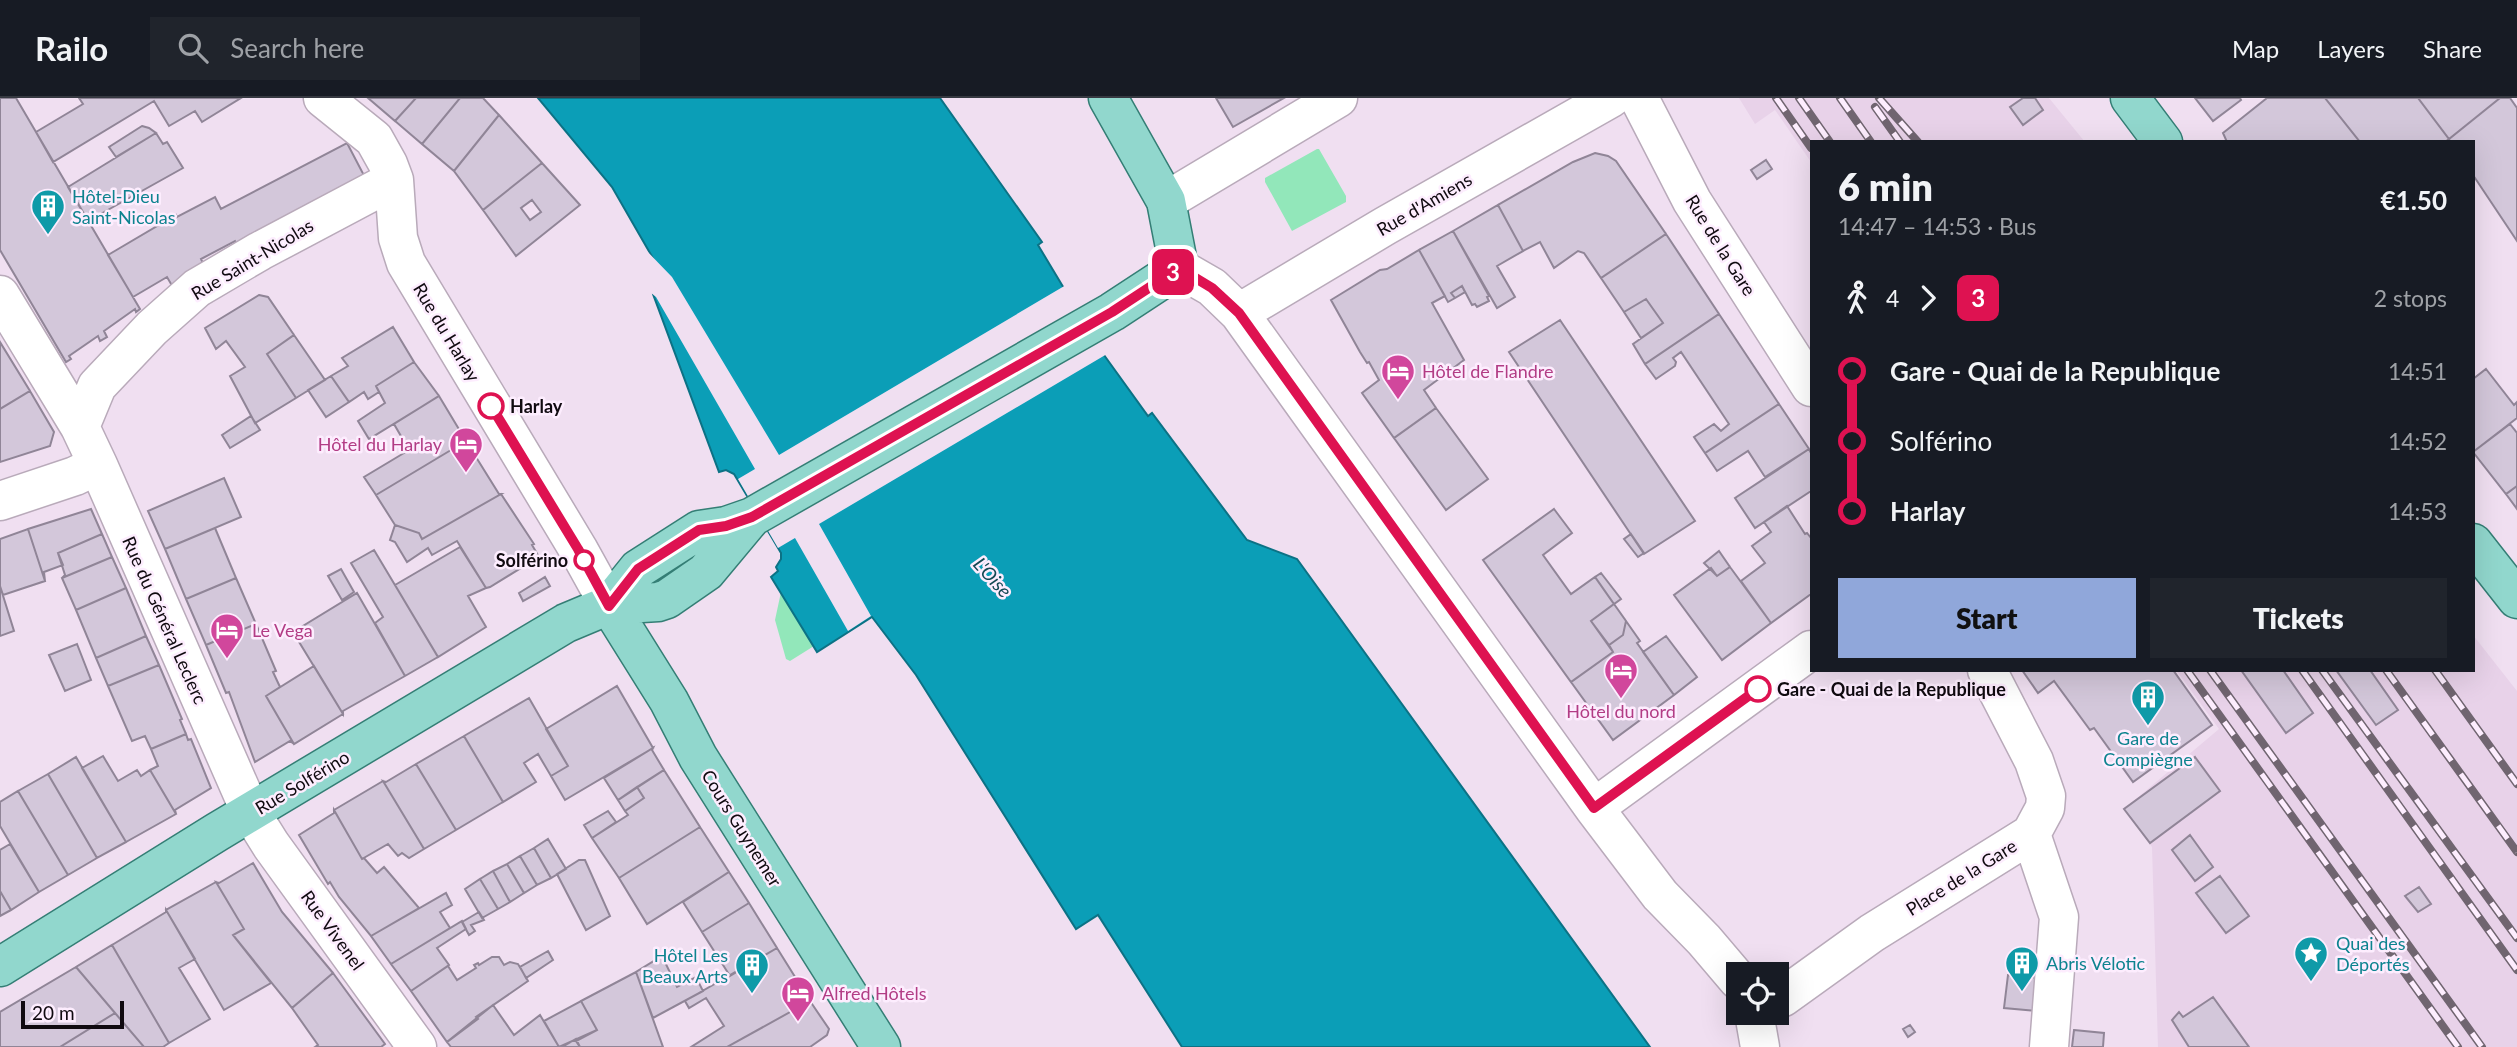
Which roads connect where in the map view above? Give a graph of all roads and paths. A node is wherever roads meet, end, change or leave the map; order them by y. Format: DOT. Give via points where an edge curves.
graph roads {
  1 [pos="323,98"];
  2 [pos="1108,98"];
  3 [pos="1339,98"];
  4 [pos="1611,98"];
  5 [pos="1639,98"];
  6 [pos="2130,98"];
  7 [pos="2162,140"];
  8 [pos="394,180"];
  9 [pos="1166,201"];
  10 [pos="1179,268"];
  11 [pos="0,295"];
  12 [pos="1239,313"];
  13 [pos="1810,385"];
  14 [pos="80,427"];
  15 [pos="98,465"];
  16 [pos="0,501"];
  17 [pos="2475,546"];
  18 [pos="2517,599"];
  19 [pos="609,606"];
  20 [pos="1810,651"];
  21 [pos="1988,672"];
  22 [pos="1594,808"];
  23 [pos="251,813"];
  24 [pos="2031,834"];
  25 [pos="1726,966"];
  26 [pos="0,967"];
  27 [pos="1789,993"];
  28 [pos="1756,1025"];
  29 [pos="868,1042"];
  30 [pos="417,1047"];
  31 [pos="1760,1047"];
  32 [pos="2049,1047"];
  1 -- 8 [label="street, Rue du Harlay" via="374,139"];
  2 -- 9 [label="main road"];
  3 -- 9 [label="street"];
  4 -- 12 [label="street, Rue d'Amiens"];
  5 -- 13 [label="street, Rue de la Gare" via="1692,201"];
  6 -- 7 [label="main road"];
  8 -- 14 [label="street, Rue Saint-Nicolas" via="197,288 97,386"];
  8 -- 19 [label="street, Rue du Harlay" via="398,238 406,263"];
  9 -- 10 [label="main road"];
  10 -- 12 [label="street" via="1212,288"];
  10 -- 19 [label="main road" via="1112,312 752,517 699,530 638,569"];
  11 -- 14 [label="street, Rue du Général Leclerc"];
  12 -- 22 [label="street"];
  14 -- 15 [label="street, Rue du Général Leclerc"];
  15 -- 16 [label="street"];
  15 -- 23 [label="street, Rue du Général Leclerc"];
  17 -- 18 [label="main road"];
  19 -- 23 [label="main road, Rue Solférino" via="566,623"];
  19 -- 29 [label="main road, Cours Guynemer"];
  20 -- 22 [label="street"];
  21 -- 24 [label="street, Place de la Gare" via="2034,761 2046,796"];
  22 -- 25 [label="street" via="1660,895"];
  23 -- 26 [label="main road, Rue Solférino"];
  23 -- 30 [label="street, Rue Vivenel"];
  24 -- 27 [label="street, Place de la Gare" via="1872,933"];
  24 -- 32 [label="street" via="2059,917"];
  28 -- 31 [label="street"];
}
